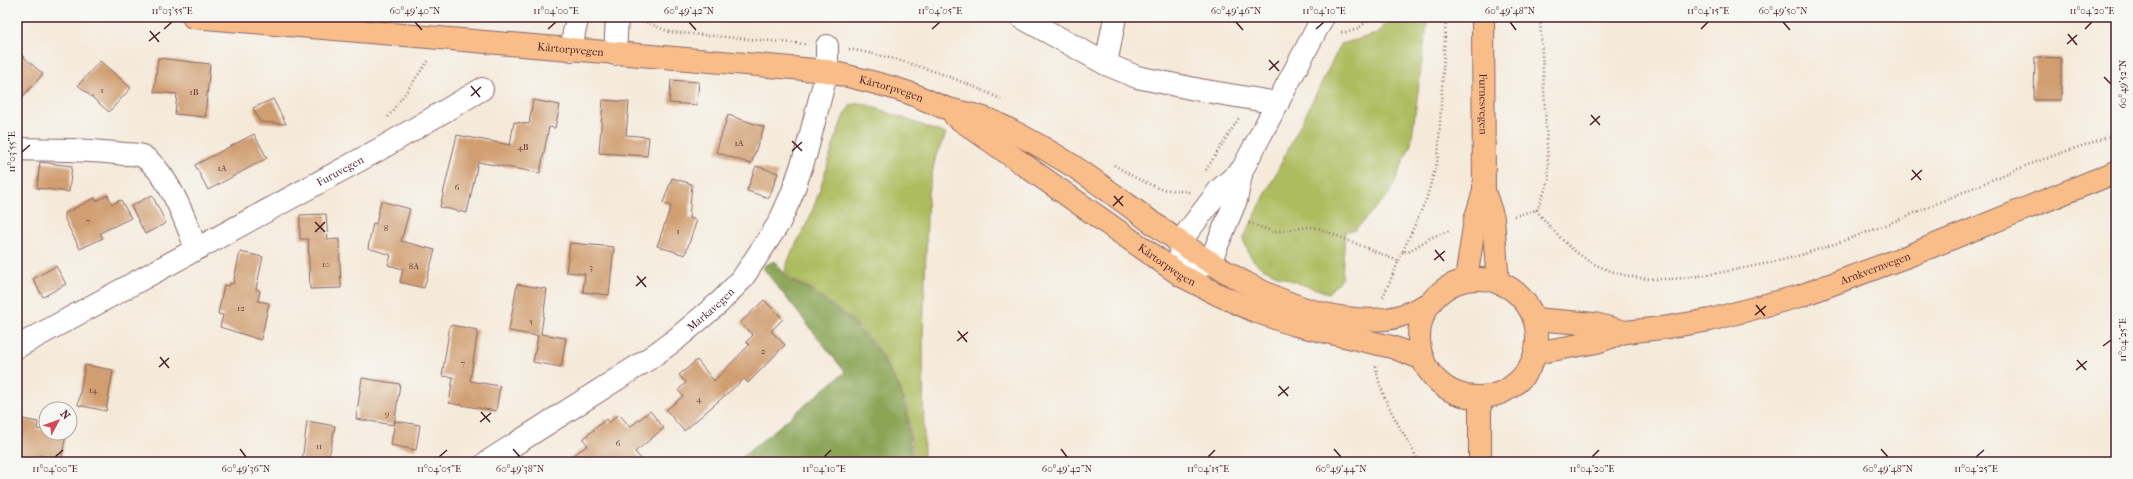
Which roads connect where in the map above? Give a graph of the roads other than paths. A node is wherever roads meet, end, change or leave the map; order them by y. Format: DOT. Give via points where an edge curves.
graph roads {
  1 [pos="193,17"];
  2 [pos="578,17"];
  3 [pos="616,17"];
  4 [pos="1021,17"];
  5 [pos="1115,17"];
  6 [pos="1323,17"];
  7 [pos="1483,17"];
  8 [pos="827,46"];
  9 [pos="572,50"];
  10 [pos="615,54"];
  11 [pos="1106,64"];
  12 [pos="827,72"];
  13 [pos="482,89"];
  14 [pos="1278,103"];
  15 [pos="943,107"];
  16 [pos="17,149"];
  17 [pos="1242,170"];
  18 [pos="2116,172"];
  19 [pos="1484,191"];
  20 [pos="1180,242"];
  21 [pos="196,249"];
  22 [pos="1210,262"];
  23 [pos="1182,276"];
  24 [pos="1466,280"];
  25 [pos="1498,283"];
  26 [pos="1430,303"];
  27 [pos="1534,319"];
  28 [pos="1625,332"];
  29 [pos="17,348"];
  30 [pos="1535,353"];
  31 [pos="1422,359"];
  32 [pos="1480,397"];
  33 [pos="487,462"];
  34 [pos="1480,462"];
  1 -- 9 [label="main road, Kårtorpvegen"];
  2 -- 9 [label="street"];
  3 -- 10 [label="street"];
  4 -- 11 [label="street"];
  5 -- 11 [label="street"];
  6 -- 14 [label="street"];
  7 -- 19 [label="main road, Furnesvegen"];
  8 -- 12 [label="street, Markavegen"];
  9 -- 10 [label="main road, Kårtorpvegen"];
  10 -- 12 [label="main road, Kårtorpvegen"];
  11 -- 14 [label="street" via="1137,78"];
  12 -- 15 [label="main road, Kårtorpvegen" via="911,94"];
  12 -- 33 [label="street, Markavegen" via="806,153 792,194 779,222 742,279 720,302 658,352"];
  13 -- 21 [label="street, Furuvegen" via="380,150"];
  14 -- 17 [label="street"];
  15 -- 20 [label="main road, Kårtorpvegen" via="992,121 1037,145 1072,166"];
  15 -- 23 [label="main road, Kårtorpvegen"];
  16 -- 21 [label="street" via="112,152 141,156 153,164 163,178"];
  17 -- 20 [label="street" via="1220,188"];
  17 -- 22 [label="street" via="1236,200"];
  18 -- 28 [label="main road, Arnkvernvegen" via="1908,256 1800,296 1710,320"];
  19 -- 24 [label="main road, Furnesvegen" via="1475,220"];
  19 -- 25 [label="main road, Furnesvegen" via="1493,218"];
  20 -- 22 [label="main road, Kårtorpvegen"];
  20 -- 23 [label="street"];
  21 -- 29 [label="street, Furuvegen"];
  22 -- 23 [label="street"];
  22 -- 26 [label="main road, Kårtorpvegen" via="1274,297 1333,315 1386,319 1404,315"];
  23 -- 31 [label="main road, Kårtorpvegen" via="1218,295 1292,324 1392,347"];
  24 -- 25 [label="main road" via="1477,279"];
  24 -- 26 [label="main road" via="1440,292"];
  25 -- 27 [label="main road" via="1520,297"];
  26 -- 31 [label="main road" via="1419,330"];
  27 -- 28 [label="main road" via="1595,324"];
  27 -- 30 [label="main road" via="1537,341"];
  28 -- 30 [label="main road" via="1597,342"];
  30 -- 32 [label="main road" via="1524,375 1515,384 1504,391"];
  31 -- 32 [label="main road" via="1429,372 1451,391 1465,396"];
  32 -- 34 [label="main road"];
}
